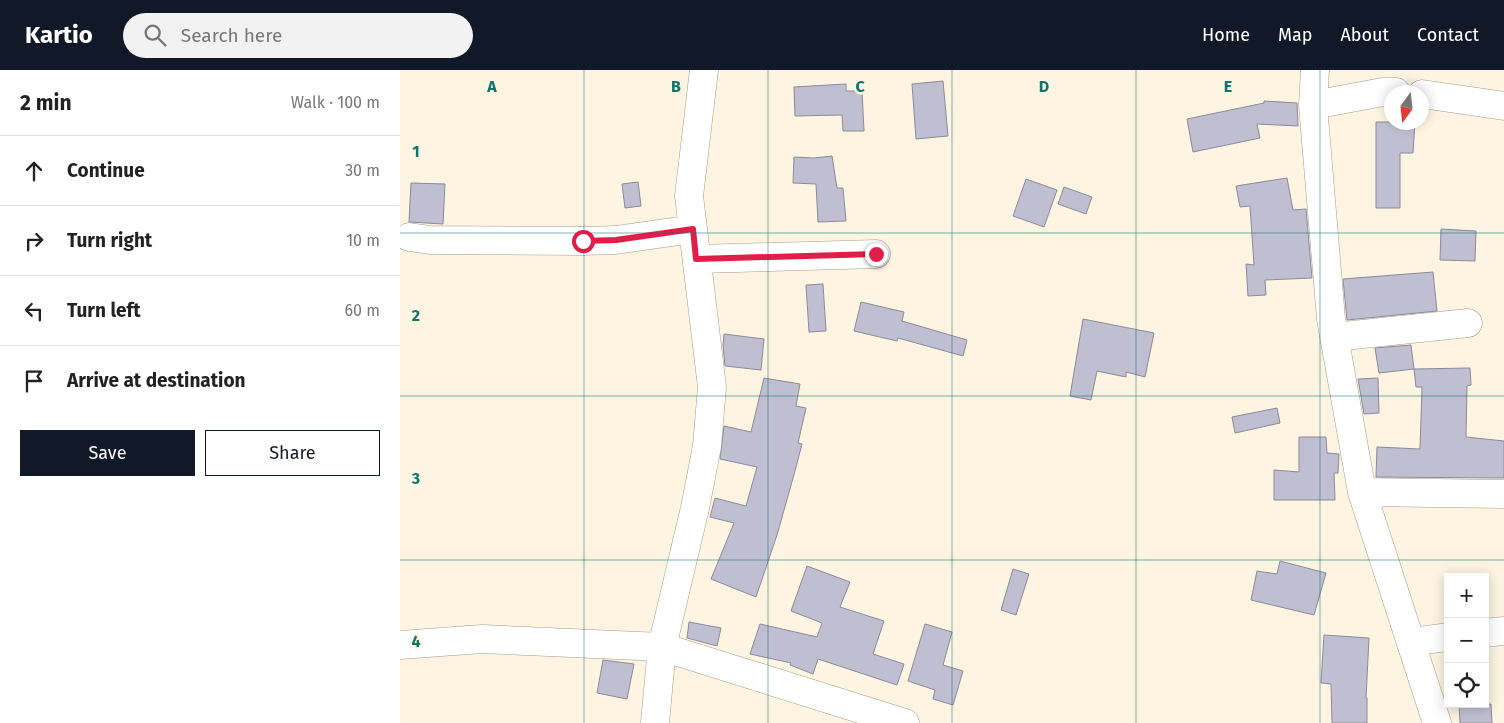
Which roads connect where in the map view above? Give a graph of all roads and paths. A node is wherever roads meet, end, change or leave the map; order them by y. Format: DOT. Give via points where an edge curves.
graph roads {
  1 [pos="704,70"];
  2 [pos="1314,70"];
  3 [pos="1384,92"];
  4 [pos="1429,95"];
  5 [pos="1313,105"];
  6 [pos="1504,106"];
  7 [pos="693,229"];
  8 [pos="409,237"];
  9 [pos="876,254"];
  10 [pos="696,259"];
  11 [pos="1468,323"];
  12 [pos="1334,337"];
  13 [pos="1362,492"];
  14 [pos="1504,494"];
  15 [pos="1504,631"];
  16 [pos="1489,633"];
  17 [pos="1444,638"];
  18 [pos="1411,642"];
  19 [pos="400,645"];
  20 [pos="662,647"];
  21 [pos="655,723"];
  22 [pos="905,723"];
  23 [pos="1437,723"];
  1 -- 7 [label="street" via="689,196"];
  2 -- 5 [label="street"];
  3 -- 5 [label="street"];
  4 -- 6 [label="street"];
  5 -- 12 [label="street"];
  7 -- 8 [label="street" via="616,240 583,241 430,240"];
  7 -- 10 [label="street"];
  9 -- 10 [label="street"];
  10 -- 20 [label="street" via="712,387 707,446"];
  11 -- 12 [label="street"];
  12 -- 13 [label="street"];
  13 -- 14 [label="street"];
  13 -- 18 [label="street"];
  15 -- 16 [label="street"];
  17 -- 18 [label="street"];
  18 -- 23 [label="street"];
  19 -- 20 [label="street" via="482,638"];
  20 -- 21 [label="street"];
  20 -- 22 [label="street"];
}
